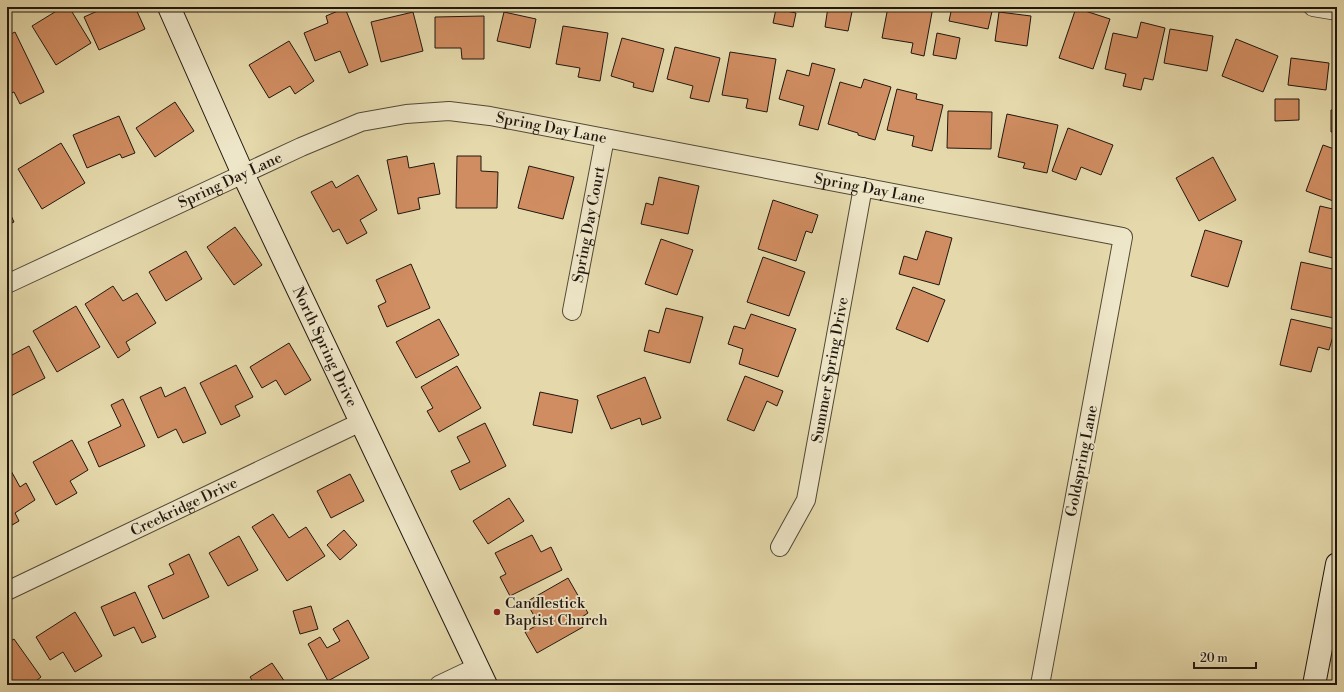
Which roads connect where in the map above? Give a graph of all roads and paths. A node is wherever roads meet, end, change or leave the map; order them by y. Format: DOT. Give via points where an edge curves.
graph roads {
  1 [pos="169,7"];
  2 [pos="1313,7"];
  3 [pos="1337,12"];
  4 [pos="605,138"];
  5 [pos="243,174"];
  6 [pos="863,187"];
  7 [pos="1123,237"];
  8 [pos="7,284"];
  9 [pos="572,311"];
  10 [pos="361,422"];
  11 [pos="780,547"];
  12 [pos="1337,564"];
  13 [pos="7,591"];
  14 [pos="482,676"];
  15 [pos="439,685"];
  16 [pos="1040,685"];
  17 [pos="1314,685"];
  1 -- 5 [label="street, North Spring Drive"];
  2 -- 3 [label="street"];
  4 -- 5 [label="street, Spring Day Lane" via="490,116 449,111 406,114 361,122"];
  4 -- 6 [label="street, Spring Day Lane"];
  4 -- 9 [label="street, Spring Day Court"];
  5 -- 8 [label="street, Spring Day Lane"];
  5 -- 10 [label="street, North Spring Drive"];
  6 -- 7 [label="street, Spring Day Lane"];
  6 -- 11 [label="street, Summer Spring Drive" via="806,500"];
  7 -- 16 [label="street, Goldspring Lane"];
  10 -- 13 [label="street, Creekridge Drive"];
  10 -- 14 [label="street, North Spring Drive"];
  12 -- 17 [label="street"];
  14 -- 15 [label="street"];
}
